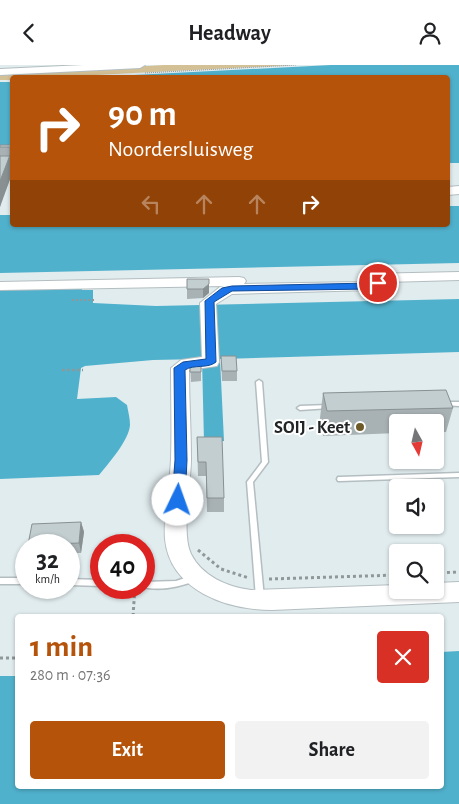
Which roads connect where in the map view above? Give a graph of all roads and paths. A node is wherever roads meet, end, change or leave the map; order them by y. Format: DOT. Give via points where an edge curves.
graph roads {
  1 [pos="296,65"];
  2 [pos="403,65"];
  3 [pos="140,69"];
  4 [pos="407,69"];
  5 [pos="0,72"];
  6 [pos="459,276"];
  7 [pos="379,277"];
  8 [pos="0,286"];
  9 [pos="72,300"];
  10 [pos="94,300"];
  11 [pos="208,303"];
  12 [pos="62,370"];
  13 [pos="83,370"];
  14 [pos="259,382"];
  15 [pos="439,404"];
  16 [pos="459,404"];
  17 [pos="340,407"];
  18 [pos="300,408"];
  19 [pos="459,475"];
  20 [pos="340,479"];
  21 [pos="459,572"];
  22 [pos="444,573"];
  23 [pos="196,577"];
  24 [pos="0,581"];
  25 [pos="15,581"];
  26 [pos="155,585"];
  27 [pos="459,593"];
  28 [pos="134,599"];
  29 [pos="261,599"];
  30 [pos="133,614"];
  31 [pos="0,658"];
  32 [pos="15,658"];
  1 -- 3 [label="path"];
  2 -- 4 [label="path"];
  3 -- 5 [label="street"];
  6 -- 7 [label="street"];
  7 -- 8 [label="street"];
  7 -- 11 [label="street" via="378,283 371,286 232,289"];
  9 -- 10 [label="path"];
  11 -- 23 [label="street" via="211,362 182,366 179,380 181,460 176,539 182,559"];
  12 -- 13 [label="path"];
  14 -- 29 [label="lane" via="265,463 250,482"];
  15 -- 16 [label="lane"];
  17 -- 18 [label="lane"];
  19 -- 20 [label="lane"];
  21 -- 22 [label="path"];
  23 -- 26 [label="lane" via="185,583"];
  23 -- 29 [label="street" via="212,589 232,597"];
  24 -- 25 [label="lane"];
  27 -- 29 [label="street"];
  28 -- 30 [label="path"];
  31 -- 32 [label="path"];
}
